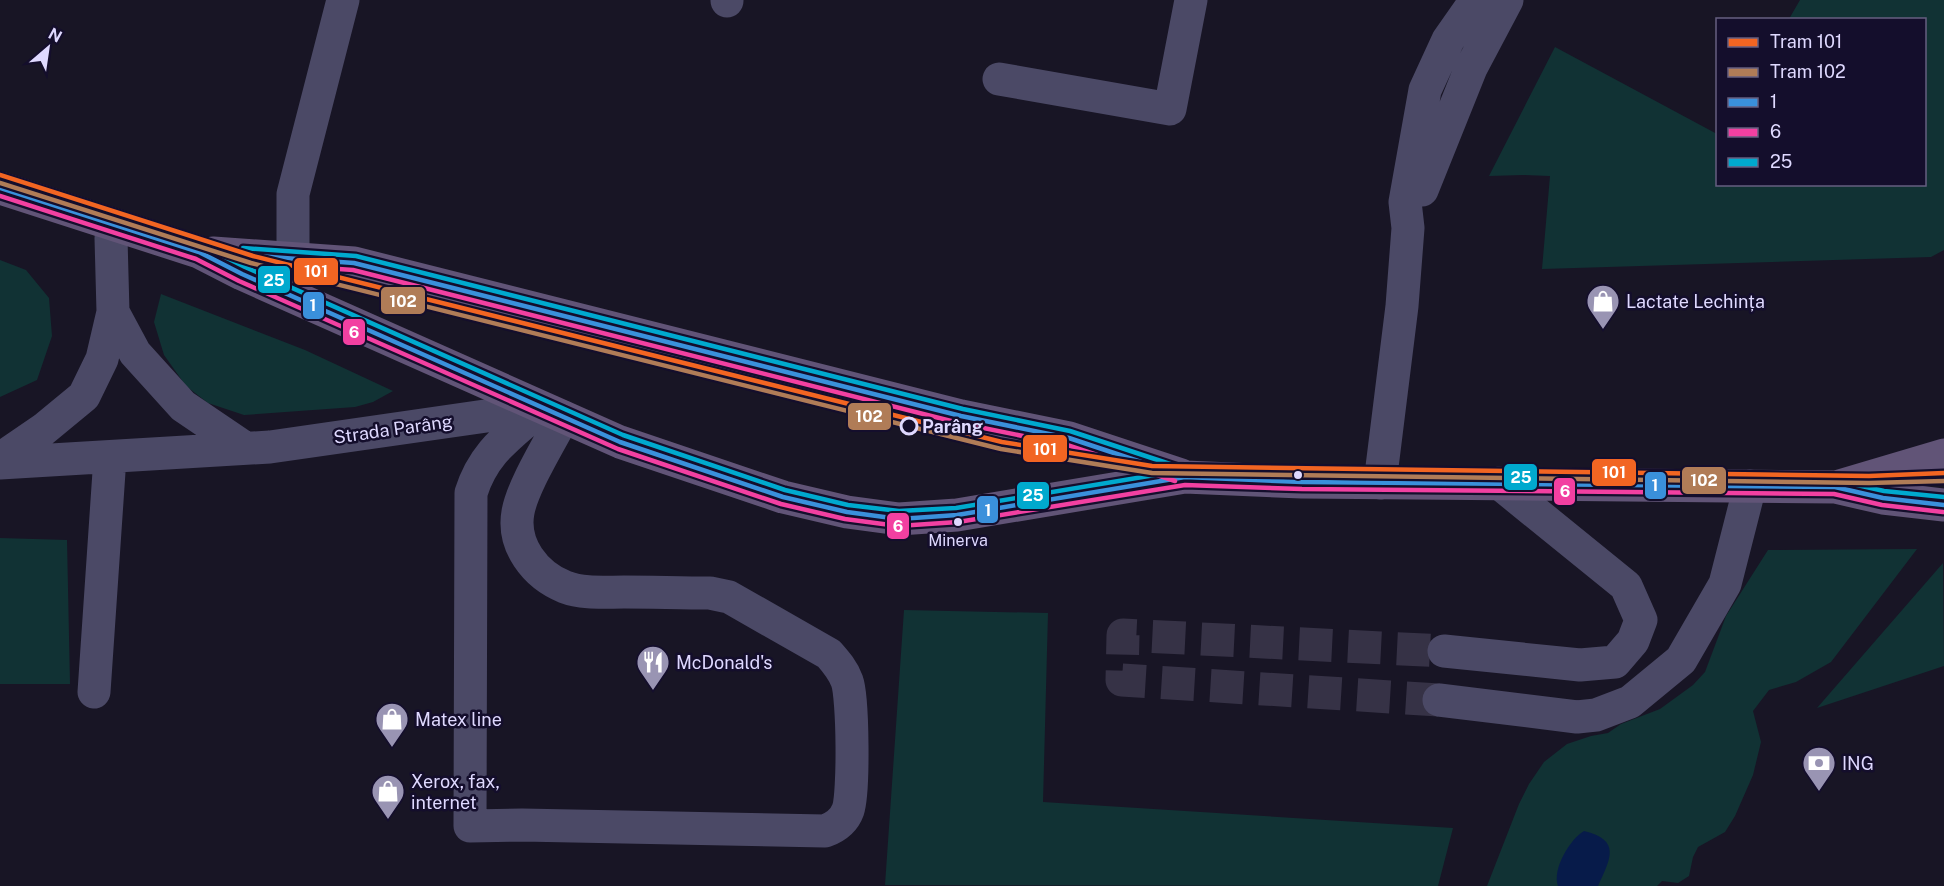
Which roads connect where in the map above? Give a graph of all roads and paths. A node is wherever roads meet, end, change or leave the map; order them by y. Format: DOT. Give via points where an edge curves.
graph roads {
  1 [pos="343,0"];
  2 [pos="1191,0"];
  3 [pos="1476,0"];
  4 [pos="1507,0"];
  5 [pos="999,79"];
  6 [pos="0,188"];
  7 [pos="115,225"];
  8 [pos="1408,228"];
  9 [pos="200,252"];
  10 [pos="293,258"];
  11 [pos="113,312"];
  12 [pos="552,412"];
  13 [pos="244,448"];
  14 [pos="1944,455"];
  15 [pos="110,457"];
  16 [pos="0,461"];
  17 [pos="1185,477"];
  18 [pos="1380,483"];
  19 [pos="1499,483"];
  20 [pos="1750,486"];
  21 [pos="1835,487"];
  22 [pos="1944,505"];
  23 [pos="1444,651"];
  24 [pos="94,692"];
  25 [pos="1438,700"];
  1 -- 10 [label="street" via="293,194"];
  2 -- 5 [label="street" via="1170,109"];
  3 -- 8 [label="street" via="1448,40 1425,90 1405,202"];
  4 -- 8 [label="street" via="1471,68"];
  6 -- 7 [label="main road"];
  7 -- 9 [label="main road"];
  7 -- 11 [label="street, Strada Parâng" via="111,238"];
  8 -- 18 [label="street"];
  9 -- 10 [label="main road"];
  9 -- 12 [label="main road"];
  10 -- 17 [label="main road" via="354,262 961,416 1069,438"];
  11 -- 13 [label="street, Strada Parâng" via="135,353 183,406"];
  11 -- 16 [label="street, Strada Parâng" via="102,359 84,396"];
  12 -- 12 [label="street" via="490,454 471,493 470,826 825,831 835,828 844,818 850,799 851,699 847,681 829,654 729,597 710,593 587,591 565,587 531,563 520,544 518,512"];
  12 -- 13 [label="street, Strada Parâng"];
  12 -- 17 [label="main road" via="620,442 783,497 899,519 957,515"];
  13 -- 15 [label="street, Strada Parâng"];
  14 -- 21 [label="main road"];
  15 -- 16 [label="street, Strada Parâng"];
  15 -- 24 [label="street"];
  17 -- 18 [label="main road"];
  18 -- 19 [label="main road"];
  19 -- 20 [label="main road"];
  19 -- 23 [label="street" via="1626,586 1641,620 1633,641 1615,662 1580,665"];
  20 -- 21 [label="main road"];
  20 -- 25 [label="street" via="1725,584 1681,660 1630,702 1596,715 1577,717"];
  21 -- 22 [label="main road"];
}
